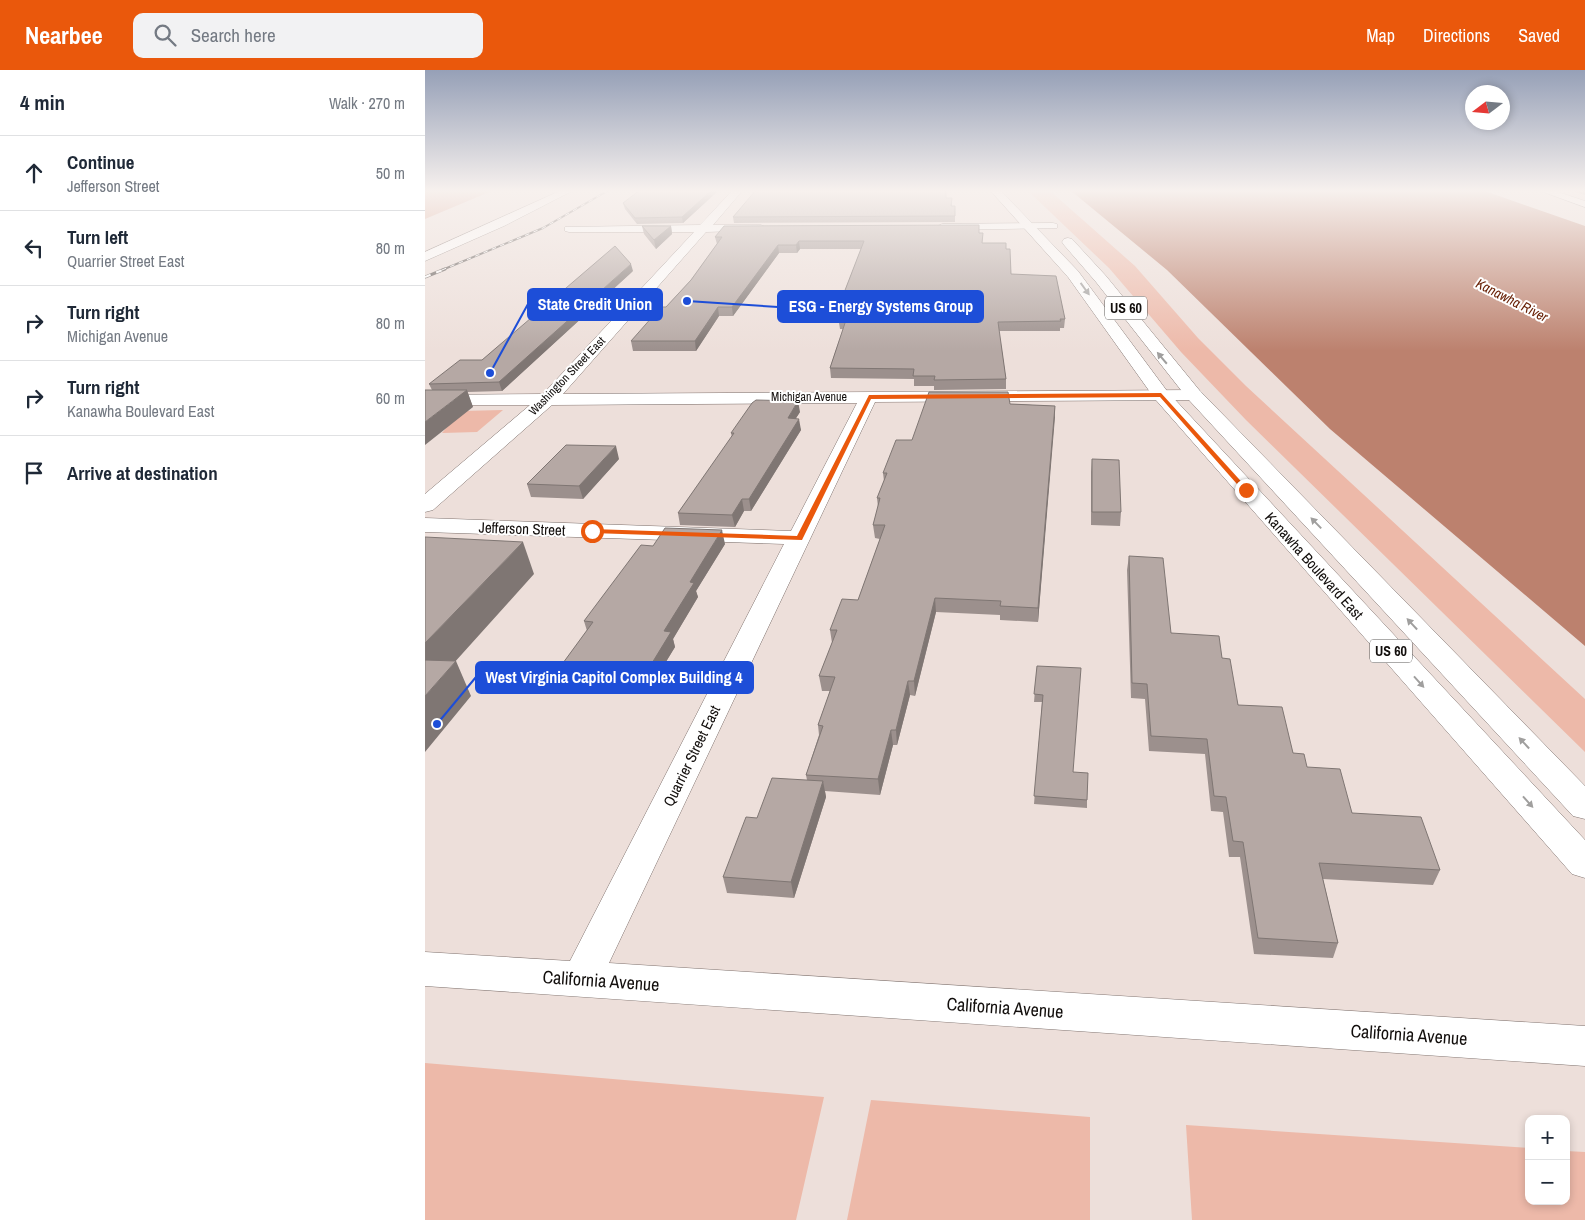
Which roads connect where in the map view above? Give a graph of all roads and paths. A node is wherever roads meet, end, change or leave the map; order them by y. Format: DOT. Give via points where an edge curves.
graph roads {
  1 [pos="455,244"];
  2 [pos="690,244"];
  3 [pos="1046,244"];
  4 [pos="1069,244"];
  5 [pos="425,257"];
  6 [pos="1161,395"];
  7 [pos="1194,395"];
  8 [pos="869,397"];
  9 [pos="548,399"];
  10 [pos="425,400"];
  11 [pos="425,505"];
  12 [pos="425,525"];
  13 [pos="799,538"];
  14 [pos="1585,807"];
  15 [pos="1585,864"];
  16 [pos="425,969"];
  17 [pos="581,980"];
  18 [pos="1585,1046"];
  1 -- 5 [label="main road"];
  2 -- 9 [label="main road, Washington Street East"];
  3 -- 6 [label="main road, Kanawha Boulevard East / US 60, one-way" via="1073,274"];
  7 -- 4 [label="main road, Kanawha Boulevard East / US 60, one-way" via="1119,298"];
  6 -- 7 [label="main road, Michigan Avenue"];
  6 -- 8 [label="main road, Michigan Avenue"];
  6 -- 15 [label="main road, Kanawha Boulevard East / US 60, one-way"];
  14 -- 7 [label="main road, Kanawha Boulevard East / US 60, one-way"];
  8 -- 9 [label="main road, Michigan Avenue"];
  8 -- 13 [label="main road, Quarrier Street East"];
  9 -- 10 [label="main road, Michigan Avenue"];
  9 -- 11 [label="main road, Washington Street East"];
  12 -- 13 [label="main road, Jefferson Street"];
  13 -- 17 [label="main road, Quarrier Street East"];
  16 -- 17 [label="main road, California Avenue"];
  17 -- 18 [label="main road, California Avenue"];
}
